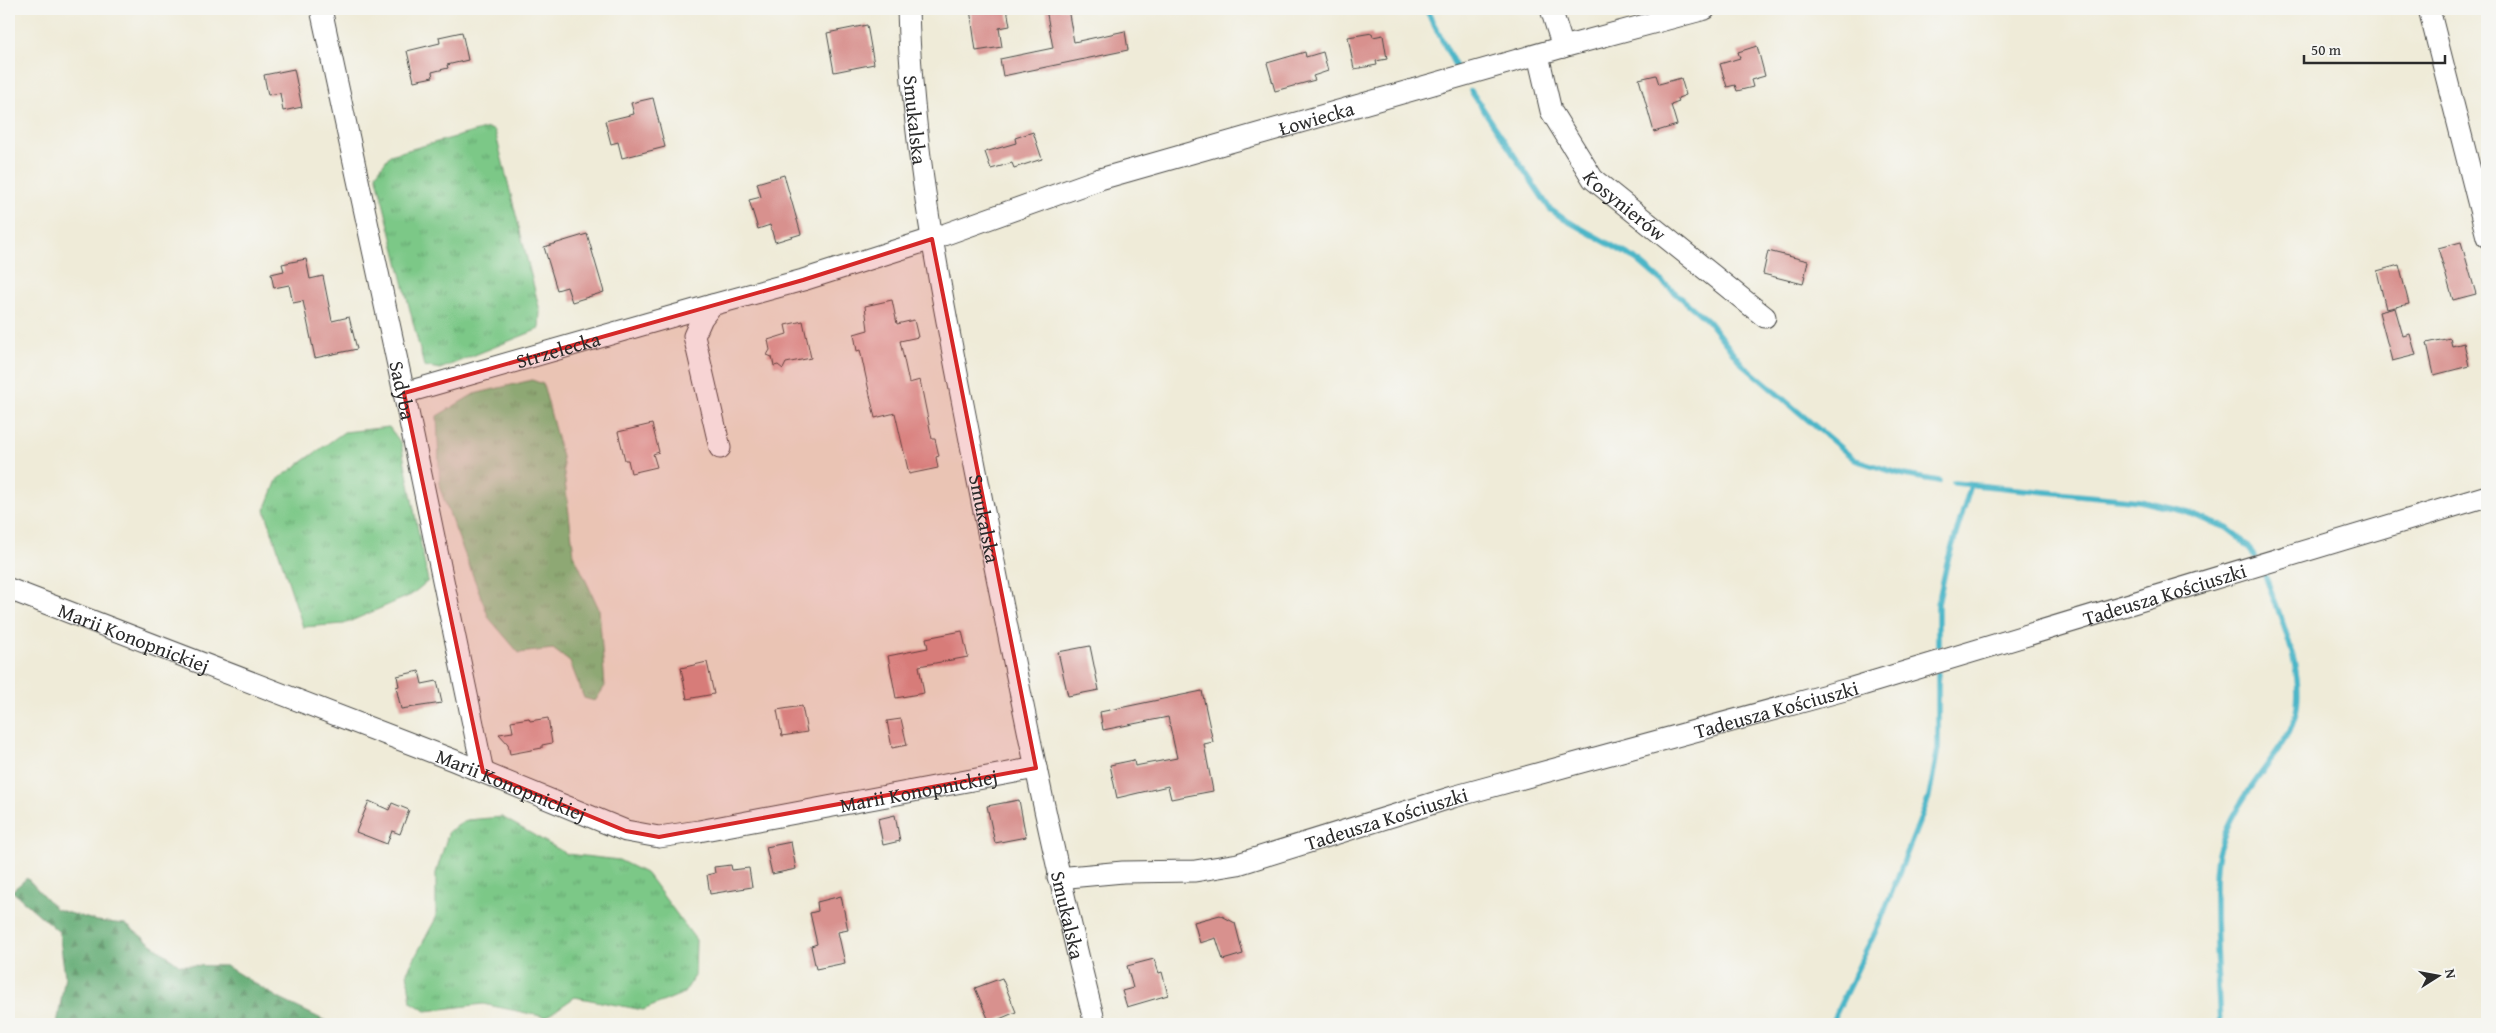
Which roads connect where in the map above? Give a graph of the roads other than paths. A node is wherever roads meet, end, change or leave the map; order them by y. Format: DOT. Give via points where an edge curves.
graph roads {
  1 [pos="321,9"];
  2 [pos="908,9"];
  3 [pos="1551,9"];
  4 [pos="1706,9"];
  5 [pos="2429,9"];
  6 [pos="1562,47"];
  7 [pos="1538,55"];
  8 [pos="2487,237"];
  9 [pos="932,239"];
  10 [pos="712,305"];
  11 [pos="1765,317"];
  12 [pos="404,393"];
  13 [pos="720,448"];
  14 [pos="2487,496"];
  15 [pos="9,588"];
  16 [pos="1036,768"];
  17 [pos="483,772"];
  18 [pos="1058,878"];
  19 [pos="1095,1024"];
  1 -- 12 [label="street, Sadyba"];
  2 -- 9 [label="street, Smukalska" via="914,109"];
  3 -- 6 [label="street"];
  4 -- 6 [label="street, Łowiecka"];
  5 -- 8 [label="street"];
  6 -- 7 [label="street, Łowiecka"];
  7 -- 9 [label="street, Łowiecka" via="1100,179"];
  7 -- 11 [label="street, Kosynierów" via="1551,111 1593,179"];
  9 -- 10 [label="street, Strzelecka"];
  9 -- 16 [label="street, Smukalska" via="1008,643"];
  10 -- 12 [label="street, Strzelecka"];
  10 -- 13 [label="street" via="694,336"];
  12 -- 17 [label="street, Sadyba"];
  14 -- 18 [label="street, Tadeusza Kościuszki" via="1852,688 1453,797 1238,864 1194,871 1123,872"];
  15 -- 17 [label="street, Marii Konopnickiej"];
  16 -- 17 [label="street, Marii Konopnickiej" via="659,836 626,831"];
  16 -- 18 [label="street, Smukalska"];
  18 -- 19 [label="street, Smukalska"];
}
